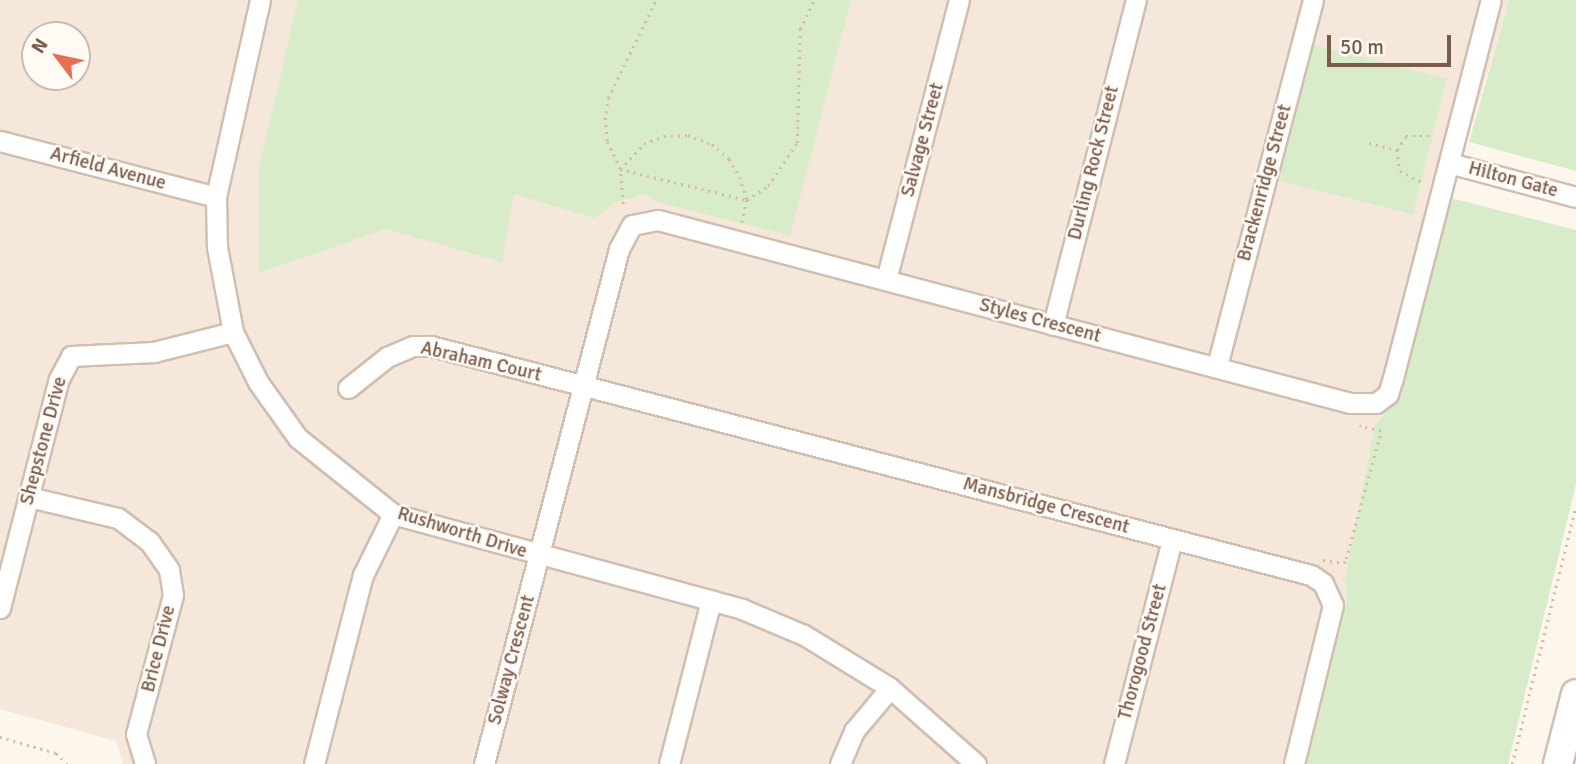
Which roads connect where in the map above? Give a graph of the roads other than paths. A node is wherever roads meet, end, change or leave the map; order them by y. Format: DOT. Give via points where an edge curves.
graph roads {
  1 [pos="260,0"];
  2 [pos="959,0"];
  3 [pos="1136,0"];
  4 [pos="1313,0"];
  5 [pos="1488,1"];
  6 [pos="0,141"];
  7 [pos="1449,163"];
  8 [pos="216,197"];
  9 [pos="1576,197"];
  10 [pos="886,280"];
  11 [pos="1053,325"];
  12 [pos="233,332"];
  13 [pos="1217,366"];
  14 [pos="584,386"];
  15 [pos="348,388"];
  16 [pos="29,497"];
  17 [pos="393,514"];
  18 [pos="1172,539"];
  19 [pos="539,556"];
  20 [pos="711,600"];
  21 [pos="0,608"];
  22 [pos="890,688"];
  23 [pos="1576,694"];
  24 [pos="145,764"];
  25 [pos="314,764"];
  26 [pos="484,764"];
  27 [pos="669,764"];
  28 [pos="840,764"];
  29 [pos="976,764"];
  30 [pos="1114,764"];
  31 [pos="1294,764"];
  32 [pos="1558,764"];
  1 -- 8 [label="street, Rushworth Drive"];
  2 -- 10 [label="street, Salvage Street"];
  3 -- 11 [label="street, Durling Rock Street"];
  4 -- 13 [label="street, Brackenridge Street"];
  5 -- 7 [label="street, Styles Crescent"];
  6 -- 8 [label="street, Arfield Avenue"];
  7 -- 9 [label="street, Hilton Gate"];
  7 -- 13 [label="street, Styles Crescent" via="1388,394 1376,403 1350,403"];
  8 -- 12 [label="street, Rushworth Drive" via="217,247"];
  10 -- 11 [label="street, Styles Crescent"];
  10 -- 14 [label="street, Styles Crescent" via="658,220 643,221 624,234"];
  11 -- 13 [label="street, Styles Crescent"];
  12 -- 16 [label="street, Shepstone Drive" via="154,352 71,356 59,379"];
  12 -- 17 [label="street, Rushworth Drive" via="258,383 298,438"];
  14 -- 15 [label="street, Abraham Court" via="431,346 413,346 387,357"];
  14 -- 18 [label="street, Mansbridge Crescent"];
  14 -- 19 [label="street, Styles Crescent"];
  16 -- 21 [label="street, Shepstone Drive"];
  16 -- 24 [label="street, Brice Drive" via="118,518 149,541 169,570 173,595 136,734"];
  17 -- 19 [label="street, Rushworth Drive"];
  17 -- 25 [label="street" via="363,575"];
  18 -- 30 [label="street, Thorogood Street"];
  18 -- 31 [label="street, Mansbridge Crescent" via="1311,575 1331,594 1331,618"];
  19 -- 20 [label="street, Rushworth Drive"];
  19 -- 26 [label="street, Solway Crescent"];
  20 -- 22 [label="street, Rushworth Drive" via="804,635"];
  20 -- 27 [label="street"];
  22 -- 28 [label="street" via="854,730"];
  22 -- 29 [label="street, Rushworth Drive"];
  23 -- 32 [label="main road"];
}
